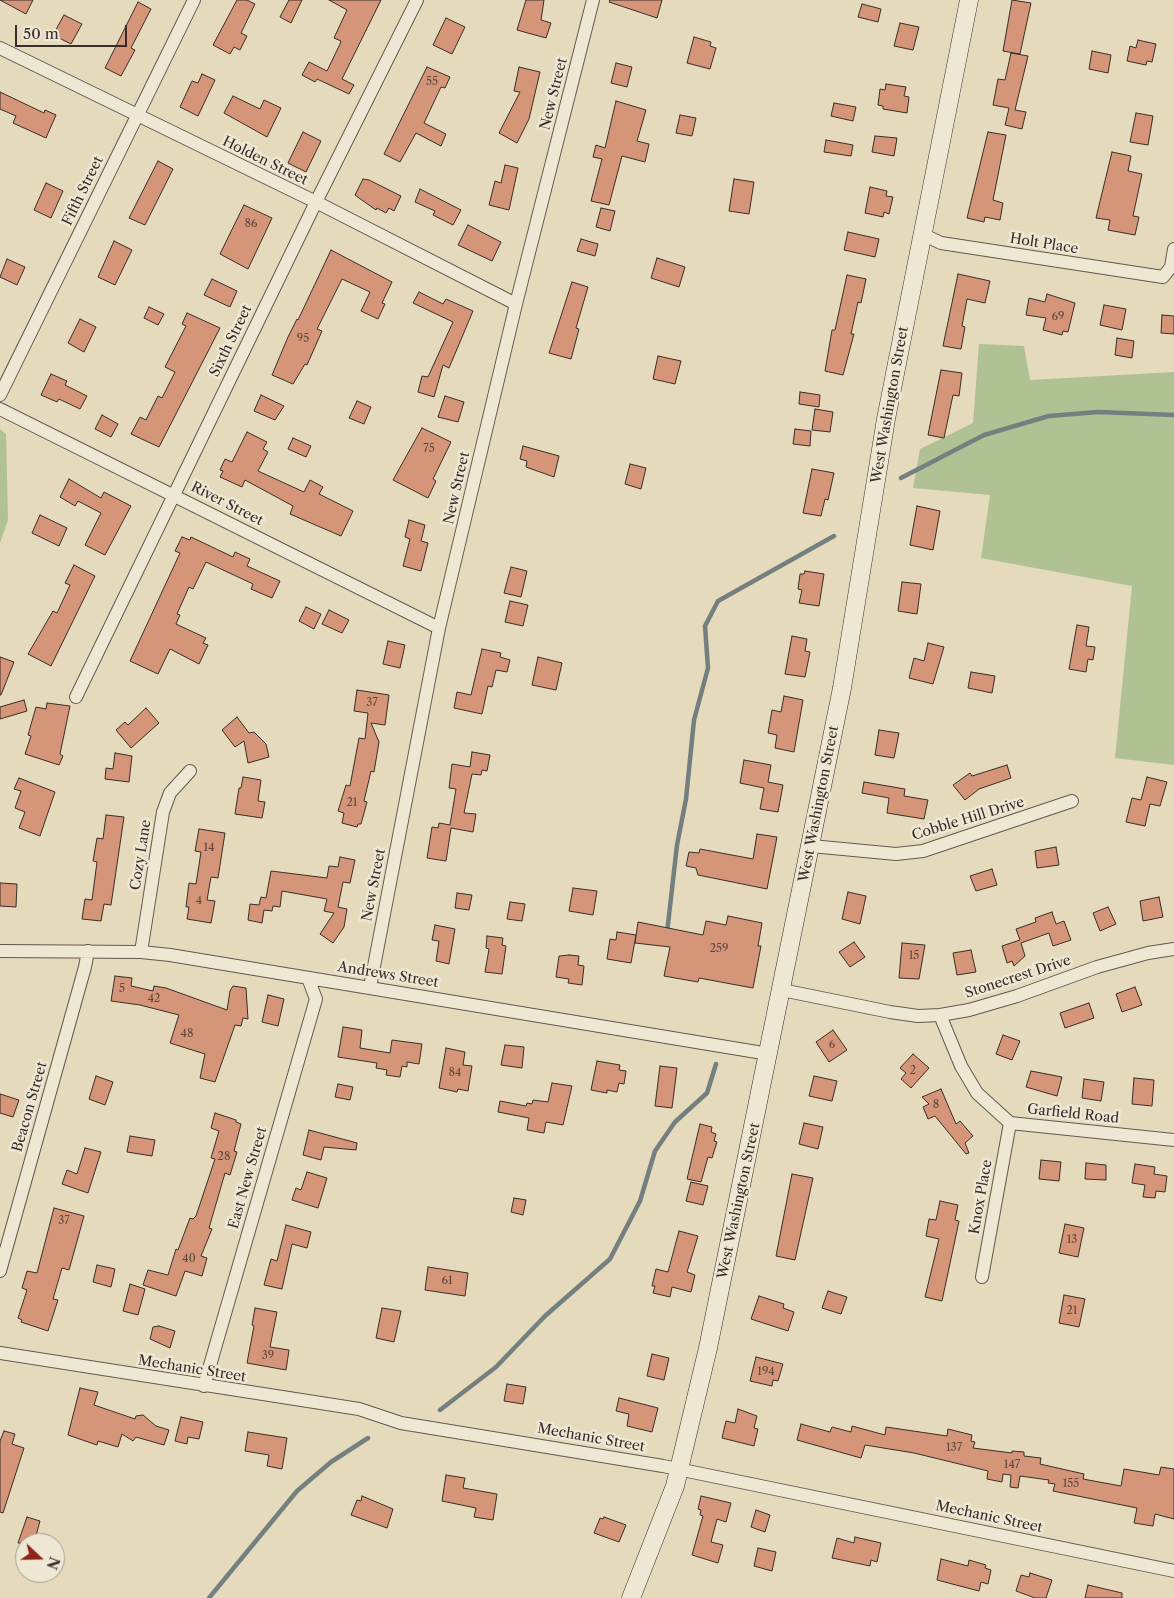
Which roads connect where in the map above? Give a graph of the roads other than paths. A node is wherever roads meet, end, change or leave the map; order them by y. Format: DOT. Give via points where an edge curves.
graph roads {
  1 [pos="194,0"];
  2 [pos="417,0"];
  3 [pos="593,0"];
  4 [pos="969,0"];
  5 [pos="0,48"];
  6 [pos="137,116"];
  7 [pos="316,202"];
  8 [pos="922,234"];
  9 [pos="1174,249"];
  10 [pos="516,304"];
  11 [pos="0,396"];
  12 [pos="0,409"];
  13 [pos="174,494"];
  14 [pos="439,628"];
  15 [pos="76,697"];
  16 [pos="190,771"];
  17 [pos="1072,802"];
  18 [pos="811,846"];
  19 [pos="88,950"];
  20 [pos="1174,950"];
  21 [pos="0,951"];
  22 [pos="141,952"];
  23 [pos="308,978"];
  24 [pos="370,987"];
  25 [pos="782,990"];
  26 [pos="940,1015"];
  27 [pos="769,1054"];
  28 [pos="1010,1123"];
  29 [pos="1174,1140"];
  30 [pos="0,1270"];
  31 [pos="982,1276"];
  32 [pos="0,1353"];
  33 [pos="204,1386"];
  34 [pos="680,1469"];
  35 [pos="1174,1571"];
  36 [pos="631,1598"];
  1 -- 6 [label="street, Fifth Street"];
  2 -- 7 [label="street, Sixth Street"];
  3 -- 10 [label="street, New Street"];
  4 -- 8 [label="main road, West Washington Street"];
  5 -- 6 [label="street, Holden Street"];
  6 -- 7 [label="street, Holden Street"];
  6 -- 11 [label="street, Fifth Street"];
  7 -- 10 [label="street, Holden Street"];
  7 -- 13 [label="street, Sixth Street"];
  8 -- 9 [label="street, Holt Place" via="942,243 1163,277 1171,267"];
  8 -- 18 [label="main road, West Washington Street"];
  10 -- 14 [label="street, New Street"];
  12 -- 13 [label="street, River Street"];
  13 -- 14 [label="street, River Street"];
  13 -- 15 [label="street, Sixth Street"];
  14 -- 24 [label="street, New Street"];
  16 -- 22 [label="street, Cozy Lane" via="170,793 162,812"];
  17 -- 18 [label="street, Cobble Hill Drive" via="923,851 896,854"];
  18 -- 25 [label="main road, West Washington Street"];
  19 -- 21 [label="street, Andrews Street"];
  19 -- 22 [label="street, Andrews Street"];
  19 -- 30 [label="street, Beacon Street"];
  20 -- 26 [label="street, Stonecrest Drive" via="1148,952 1017,996"];
  22 -- 23 [label="street, Andrews Street"];
  23 -- 24 [label="street, Andrews Street"];
  23 -- 33 [label="street, East New Street" via="316,1000"];
  24 -- 27 [label="street, Andrews Street"];
  25 -- 26 [label="street, Stonecrest Drive" via="890,1012"];
  25 -- 27 [label="main road, West Washington Street"];
  26 -- 28 [label="street, Garfield Road" via="961,1066 977,1093"];
  27 -- 34 [label="main road, West Washington Street"];
  28 -- 29 [label="street, Garfield Road"];
  28 -- 31 [label="street, Knox Place"];
  32 -- 33 [label="street, Mechanic Street"];
  33 -- 34 [label="street, Mechanic Street" via="359,1410 401,1423"];
  34 -- 35 [label="street, Mechanic Street"];
  34 -- 36 [label="main road, West Washington Street"];
}
